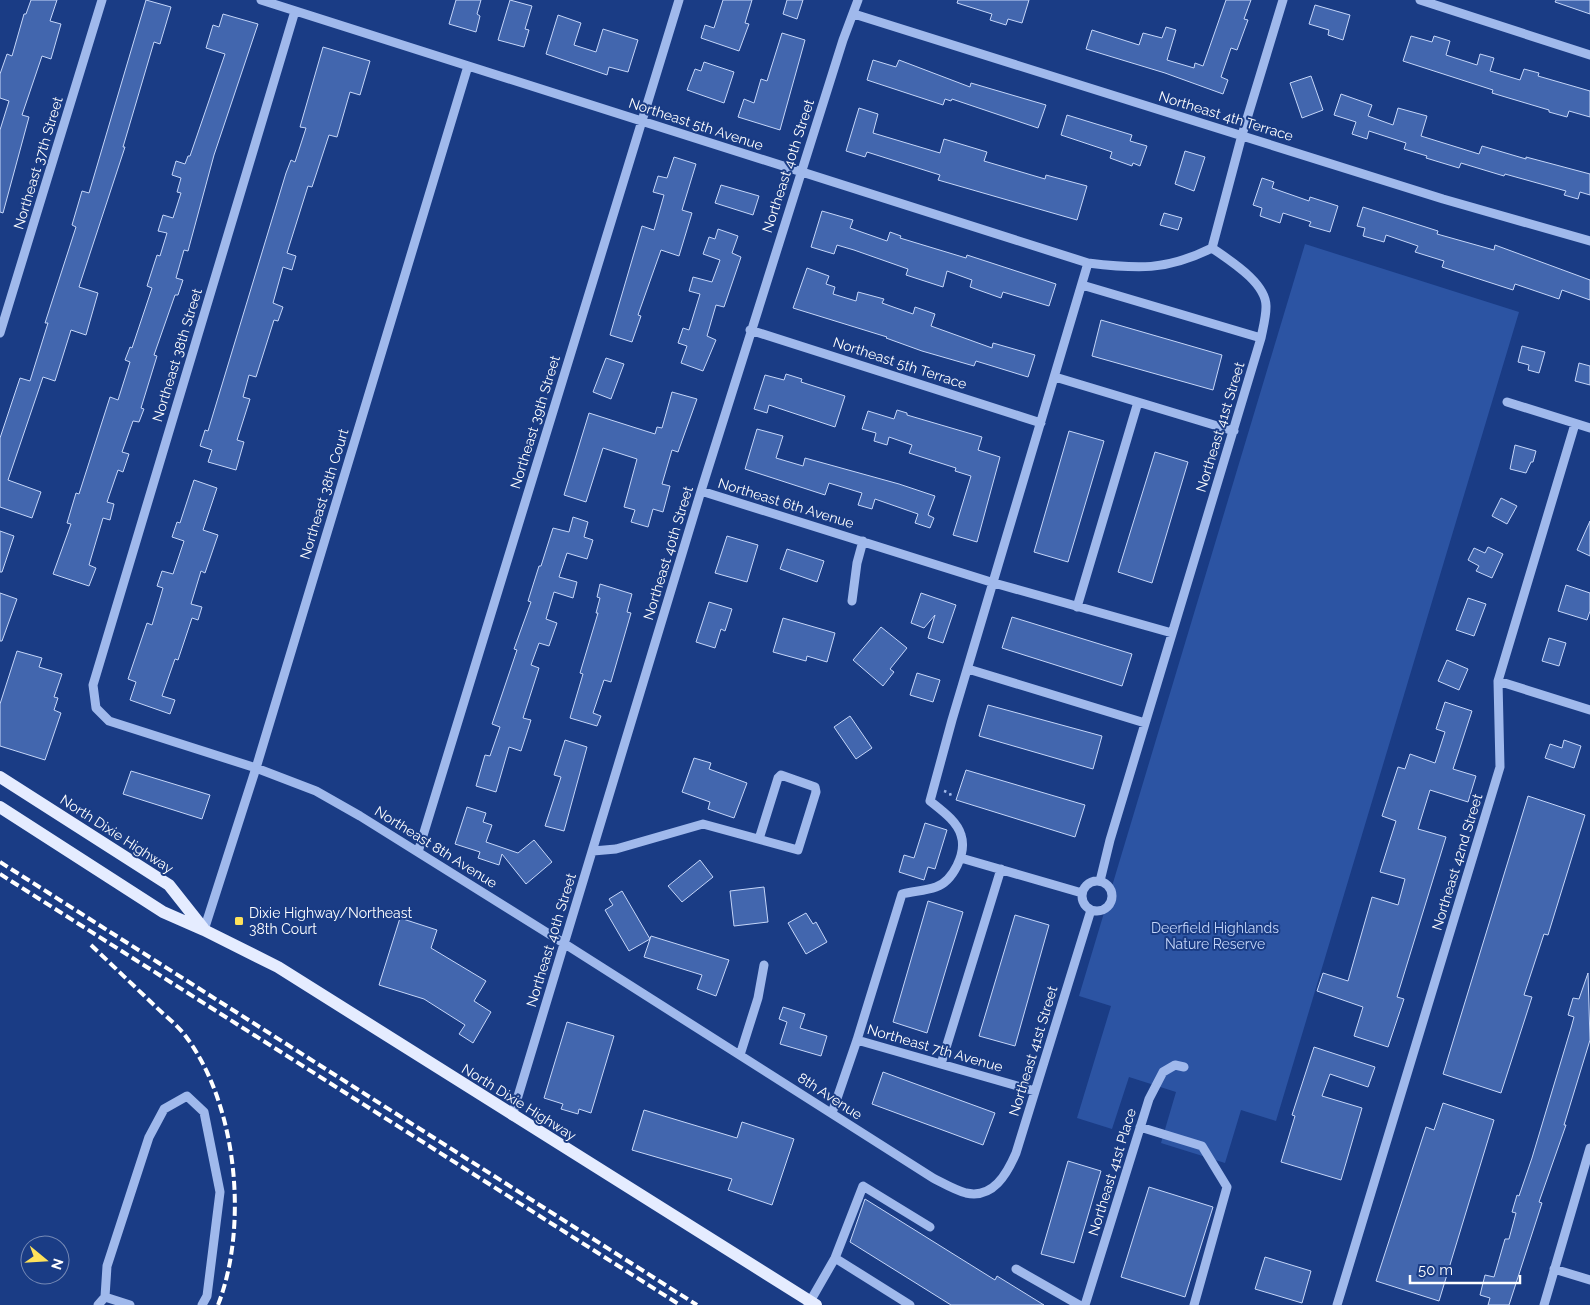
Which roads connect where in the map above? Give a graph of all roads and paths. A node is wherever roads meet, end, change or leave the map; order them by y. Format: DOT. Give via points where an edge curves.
graph roads {
  1 [pos="102,0"];
  2 [pos="261,0"];
  3 [pos="679,0"];
  4 [pos="858,0"];
  5 [pos="1283,0"];
  6 [pos="1420,0"];
  7 [pos="295,11"];
  8 [pos="854,14"];
  9 [pos="1590,55"];
  10 [pos="468,66"];
  11 [pos="642,121"];
  12 [pos="1242,135"];
  13 [pos="801,172"];
  14 [pos="1590,241"];
  15 [pos="1212,248"];
  16 [pos="1088,263"];
  17 [pos="1082,285"];
  18 [pos="750,330"];
  19 [pos="0,333"];
  20 [pos="1261,338"];
  21 [pos="1055,377"];
  22 [pos="1138,402"];
  23 [pos="1507,402"];
  24 [pos="1041,423"];
  25 [pos="1575,424"];
  26 [pos="1590,428"];
  27 [pos="1234,431"];
  28 [pos="701,491"];
  29 [pos="864,541"];
  30 [pos="994,584"];
  31 [pos="852,601"];
  32 [pos="1077,607"];
  33 [pos="1172,633"];
  34 [pos="968,669"];
  35 [pos="1498,681"];
  36 [pos="96,708"];
  37 [pos="1590,710"];
  38 [pos="1145,723"];
  39 [pos="256,768"];
  40 [pos="0,777"];
  41 [pos="0,807"];
  42 [pos="759,839"];
  43 [pos="593,850"];
  44 [pos="418,852"];
  45 [pos="961,858"];
  46 [pos="1001,869"];
  47 [pos="1100,881"];
  48 [pos="1082,893"];
  49 [pos="1091,910"];
  50 [pos="204,930"];
  51 [pos="565,944"];
  52 [pos="764,966"];
  53 [pos="857,1040"];
  54 [pos="740,1055"];
  55 [pos="941,1064"];
  56 [pos="1184,1067"];
  57 [pos="1035,1092"];
  58 [pos="832,1113"];
  59 [pos="512,1116"];
  60 [pos="1142,1123"];
  61 [pos="1590,1148"];
  62 [pos="989,1191"];
  63 [pos="930,1227"];
  64 [pos="835,1258"];
  65 [pos="1554,1268"];
  66 [pos="1016,1269"];
  67 [pos="1590,1280"];
  68 [pos="105,1297"];
  69 [pos="811,1304"];
  70 [pos="98,1305"];
  71 [pos="130,1305"];
  72 [pos="202,1305"];
  73 [pos="910,1305"];
  74 [pos="1080,1305"];
  75 [pos="1085,1305"];
  76 [pos="1194,1305"];
  77 [pos="1337,1305"];
  78 [pos="1544,1305"];
  1 -- 19 [label="street, Northeast 37th Street"];
  2 -- 7 [label="street, Northeast 5th Avenue"];
  3 -- 11 [label="street, Northeast 39th Street"];
  4 -- 8 [label="street, Northeast 40th Street"];
  5 -- 12 [label="street"];
  6 -- 9 [label="street"];
  7 -- 10 [label="street, Northeast 5th Avenue"];
  7 -- 36 [label="street, Northeast 38th Street" via="93,685"];
  8 -- 12 [label="street, Northeast 4th Terrace"];
  8 -- 13 [label="street, Northeast 40th Street"];
  10 -- 11 [label="street, Northeast 5th Avenue"];
  10 -- 39 [label="street, Northeast 38th Court"];
  11 -- 13 [label="street, Northeast 5th Avenue"];
  11 -- 44 [label="street, Northeast 39th Street"];
  12 -- 14 [label="street, Northeast 4th Terrace" via="1443,199"];
  12 -- 15 [label="street"];
  13 -- 16 [label="street, Northeast 5th Avenue"];
  13 -- 18 [label="street, Northeast 40th Street"];
  15 -- 16 [label="street, Northeast 5th Avenue" via="1190,259 1163,266 1135,268"];
  15 -- 20 [label="street, Northeast 41st Street" via="1241,268 1259,288 1267,305"];
  16 -- 17 [label="street"];
  17 -- 20 [label="street"];
  17 -- 21 [label="street"];
  18 -- 24 [label="street, Northeast 5th Terrace"];
  18 -- 28 [label="street, Northeast 40th Street"];
  20 -- 27 [label="street, Northeast 41st Street"];
  21 -- 22 [label="street"];
  21 -- 24 [label="street"];
  22 -- 27 [label="street"];
  22 -- 32 [label="street"];
  23 -- 25 [label="street"];
  24 -- 30 [label="street"];
  25 -- 26 [label="street"];
  25 -- 35 [label="street, Northeast 42nd Street"];
  27 -- 33 [label="street, Northeast 41st Street"];
  28 -- 29 [label="street, Northeast 6th Avenue"];
  28 -- 43 [label="street, Northeast 40th Street"];
  29 -- 30 [label="street, Northeast 6th Avenue"];
  29 -- 31 [label="street, Northeast 6th Avenue" via="857,563"];
  30 -- 32 [label="street, Northeast 6th Avenue"];
  30 -- 34 [label="street"];
  32 -- 33 [label="street, Northeast 6th Avenue"];
  33 -- 38 [label="street, Northeast 41st Street"];
  34 -- 38 [label="street"];
  34 -- 45 [label="street" via="930,801 947,815 962,836"];
  35 -- 37 [label="street"];
  35 -- 77 [label="street, Northeast 42nd Street" via="1500,767"];
  36 -- 39 [label="street, Northeast 8th Avenue" via="109,721"];
  38 -- 47 [label="street, Northeast 41st Street"];
  39 -- 44 [label="street, Northeast 8th Avenue" via="316,791"];
  39 -- 50 [label="street, Northeast 38th Court"];
  40 -- 50 [label="main road, North Dixie Highway" via="169,885"];
  41 -- 50 [label="main road, North Dixie Highway" via="162,912"];
  42 -- 42 [label="street" via="798,850 815,787 781,775"];
  42 -- 43 [label="street" via="703,824 616,849"];
  43 -- 51 [label="street, Northeast 40th Street"];
  44 -- 51 [label="street, Northeast 8th Avenue"];
  45 -- 46 [label="street"];
  45 -- 53 [label="street" via="952,875 937,887 902,894"];
  46 -- 48 [label="street"];
  46 -- 55 [label="street"];
  47 -- 48 [label="street" via="1088,883"];
  47 -- 49 [label="street" via="1110,888 1111,901 1103,910"];
  48 -- 49 [label="street" via="1083,903"];
  49 -- 57 [label="street, Northeast 41st Street"];
  50 -- 59 [label="main road, North Dixie Highway" via="278,967"];
  51 -- 54 [label="street, Northeast 8th Avenue"];
  51 -- 59 [label="street, Northeast 40th Street"];
  52 -- 54 [label="street" via="758,998"];
  53 -- 55 [label="street, Northeast 7th Avenue"];
  53 -- 58 [label="street"];
  54 -- 58 [label="street, 8th Avenue"];
  55 -- 57 [label="street, Northeast 7th Avenue"];
  56 -- 60 [label="street, Northeast 41st Place" via="1175,1065 1163,1072 1152,1092"];
  57 -- 62 [label="street, Northeast 41st Street" via="1007,1174"];
  58 -- 62 [label="street, 8th Avenue" via="933,1178 966,1193"];
  59 -- 69 [label="main road, North Dixie Highway"];
  60 -- 75 [label="street, Northeast 41st Place"];
  60 -- 76 [label="street" via="1202,1146 1227,1187"];
  61 -- 65 [label="street"];
  63 -- 64 [label="street" via="863,1186"];
  64 -- 69 [label="street"];
  64 -- 73 [label="street"];
  65 -- 67 [label="street"];
  65 -- 78 [label="street"];
  66 -- 74 [label="street"];
  68 -- 70 [label="street"];
  68 -- 71 [label="street"];
  68 -- 72 [label="street" via="107,1266 149,1137 164,1109 187,1096 204,1112 220,1192 207,1296"];
}
